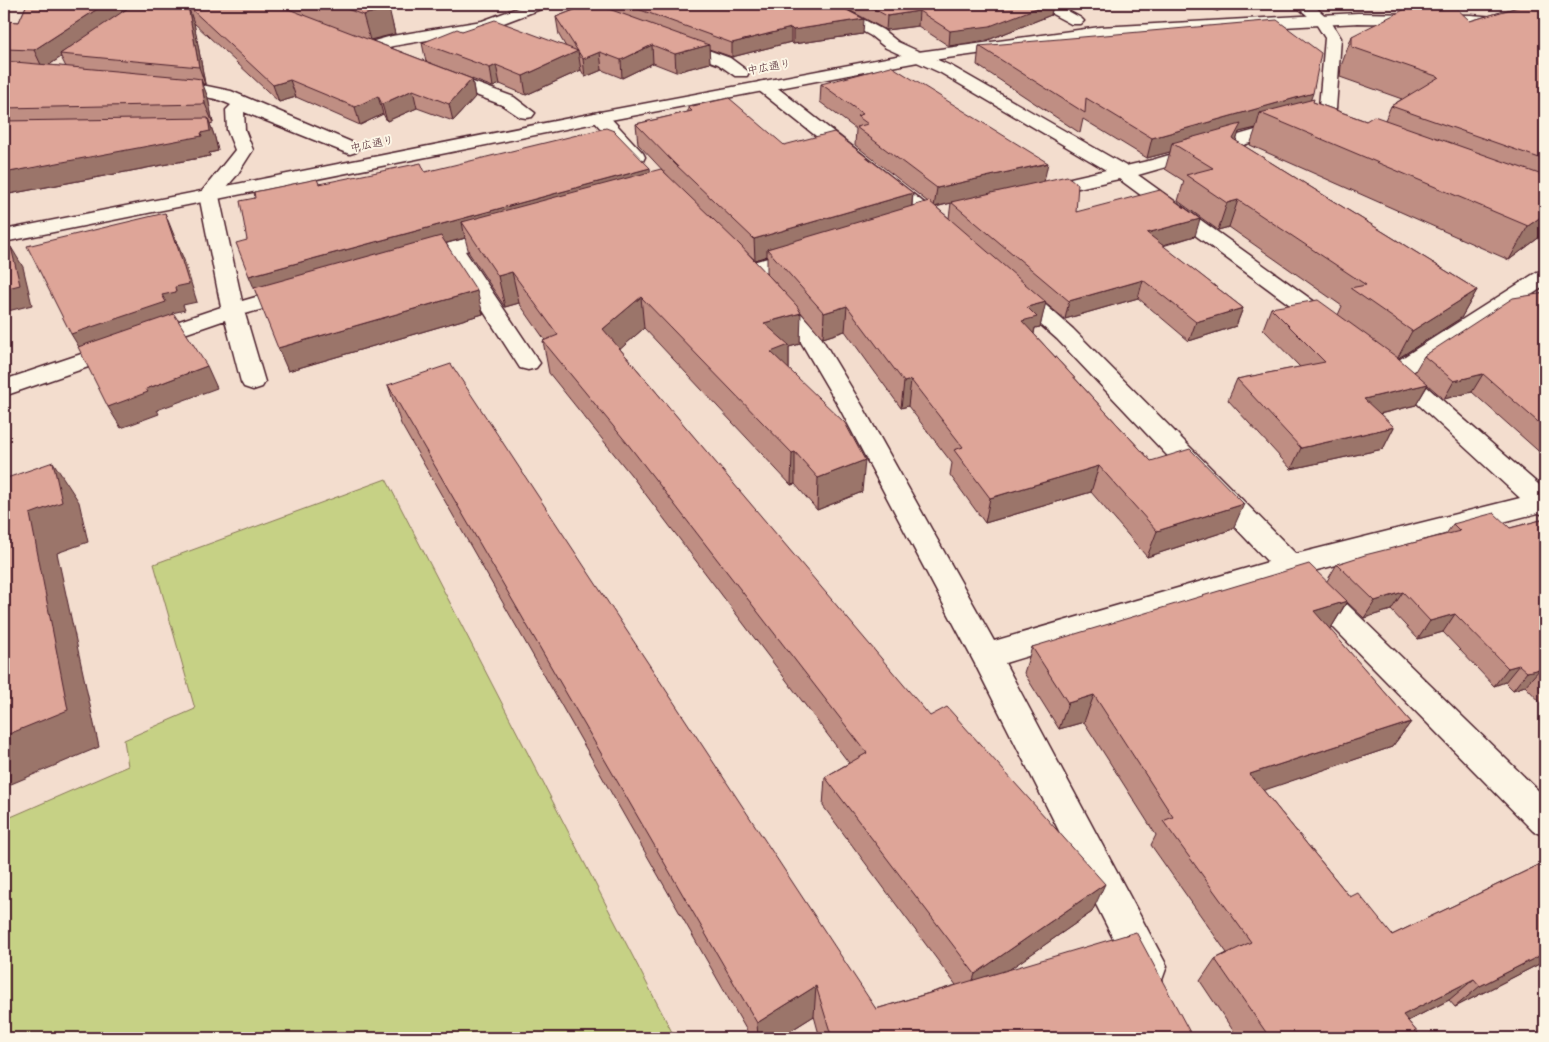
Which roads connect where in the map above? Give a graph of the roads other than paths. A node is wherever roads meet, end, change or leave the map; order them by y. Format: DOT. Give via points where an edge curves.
graph roads {
  1 [pos="541,4"];
  2 [pos="570,4"];
  3 [pos="824,4"];
  4 [pos="1044,4"];
  5 [pos="1309,8"];
  6 [pos="1545,13"];
  7 [pos="1076,21"];
  8 [pos="1545,26"];
  9 [pos="634,27"];
  10 [pos="661,37"];
  11 [pos="352,41"];
  12 [pos="369,47"];
  13 [pos="878,48"];
  14 [pos="850,53"];
  15 [pos="918,57"];
  16 [pos="397,58"];
  17 [pos="425,69"];
  18 [pos="741,72"];
  19 [pos="721,76"];
  20 [pos="762,78"];
  21 [pos="154,86"];
  22 [pos="243,104"];
  23 [pos="545,109"];
  24 [pos="526,113"];
  25 [pos="506,117"];
  26 [pos="600,117"];
  27 [pos="1310,120"];
  28 [pos="1328,127"];
  29 [pos="370,144"];
  30 [pos="350,148"];
  31 [pos="324,153"];
  32 [pos="254,167"];
  33 [pos="230,171"];
  34 [pos="1121,171"];
  35 [pos="655,177"];
  36 [pos="206,186"];
  37 [pos="1016,196"];
  38 [pos="527,228"];
  39 [pos="4,236"];
  40 [pos="960,242"];
  41 [pos="453,248"];
  42 [pos="730,250"];
  43 [pos="816,250"];
  44 [pos="395,264"];
  45 [pos="750,270"];
  46 [pos="997,275"];
  47 [pos="1544,280"];
  48 [pos="319,285"];
  49 [pos="233,310"];
  50 [pos="1349,338"];
  51 [pos="528,363"];
  52 [pos="253,382"];
  53 [pos="4,388"];
  54 [pos="1544,504"];
  55 [pos="1290,566"];
  56 [pos="986,656"];
  57 [pos="1545,820"];
  58 [pos="1159,986"];
  1 -- 12 [label="street" via="485,25"];
  2 -- 9 [label="street"];
  3 -- 13 [label="street" via="877,33"];
  4 -- 7 [label="street"];
  5 -- 6 [label="street" via="1435,8"];
  5 -- 7 [label="street" via="1229,9"];
  5 -- 8 [label="street"];
  5 -- 15 [label="street"];
  5 -- 27 [label="street" via="1333,39 1327,109"];
  7 -- 13 [label="street"];
  10 -- 18 [label="street" via="724,61"];
  11 -- 12 [label="street"];
  12 -- 16 [label="street"];
  13 -- 14 [label="street"];
  13 -- 15 [label="street"];
  15 -- 20 [label="street"];
  15 -- 34 [label="street" via="947,70"];
  17 -- 24 [label="street" via="508,101"];
  18 -- 19 [label="street, 中広通り"];
  18 -- 20 [label="street, 中広通り"];
  20 -- 26 [label="street"];
  20 -- 40 [label="street"];
  21 -- 22 [label="street" via="217,93"];
  22 -- 30 [label="street"];
  22 -- 33 [label="street" via="235,110 226,130 244,150"];
  23 -- 24 [label="street"];
  24 -- 25 [label="street"];
  26 -- 35 [label="street"];
  26 -- 36 [label="street"];
  27 -- 28 [label="street"];
  27 -- 34 [label="street" via="1156,165"];
  29 -- 30 [label="street, 中広通り"];
  30 -- 31 [label="street, 中広通り"];
  32 -- 33 [label="street"];
  33 -- 36 [label="street"];
  34 -- 37 [label="street"];
  34 -- 50 [label="street"];
  36 -- 39 [label="street"];
  36 -- 49 [label="street"];
  38 -- 41 [label="street"];
  41 -- 44 [label="street"];
  41 -- 51 [label="street"];
  42 -- 45 [label="street"];
  43 -- 45 [label="street"];
  45 -- 56 [label="street" via="808,334"];
  46 -- 55 [label="street" via="1064,334"];
  47 -- 54 [label="street" via="1388,366"];
  48 -- 49 [label="street"];
  49 -- 52 [label="street"];
  49 -- 53 [label="street"];
  54 -- 55 [label="street"];
  55 -- 56 [label="street"];
  55 -- 57 [label="street"];
  56 -- 58 [label="street"];
}
